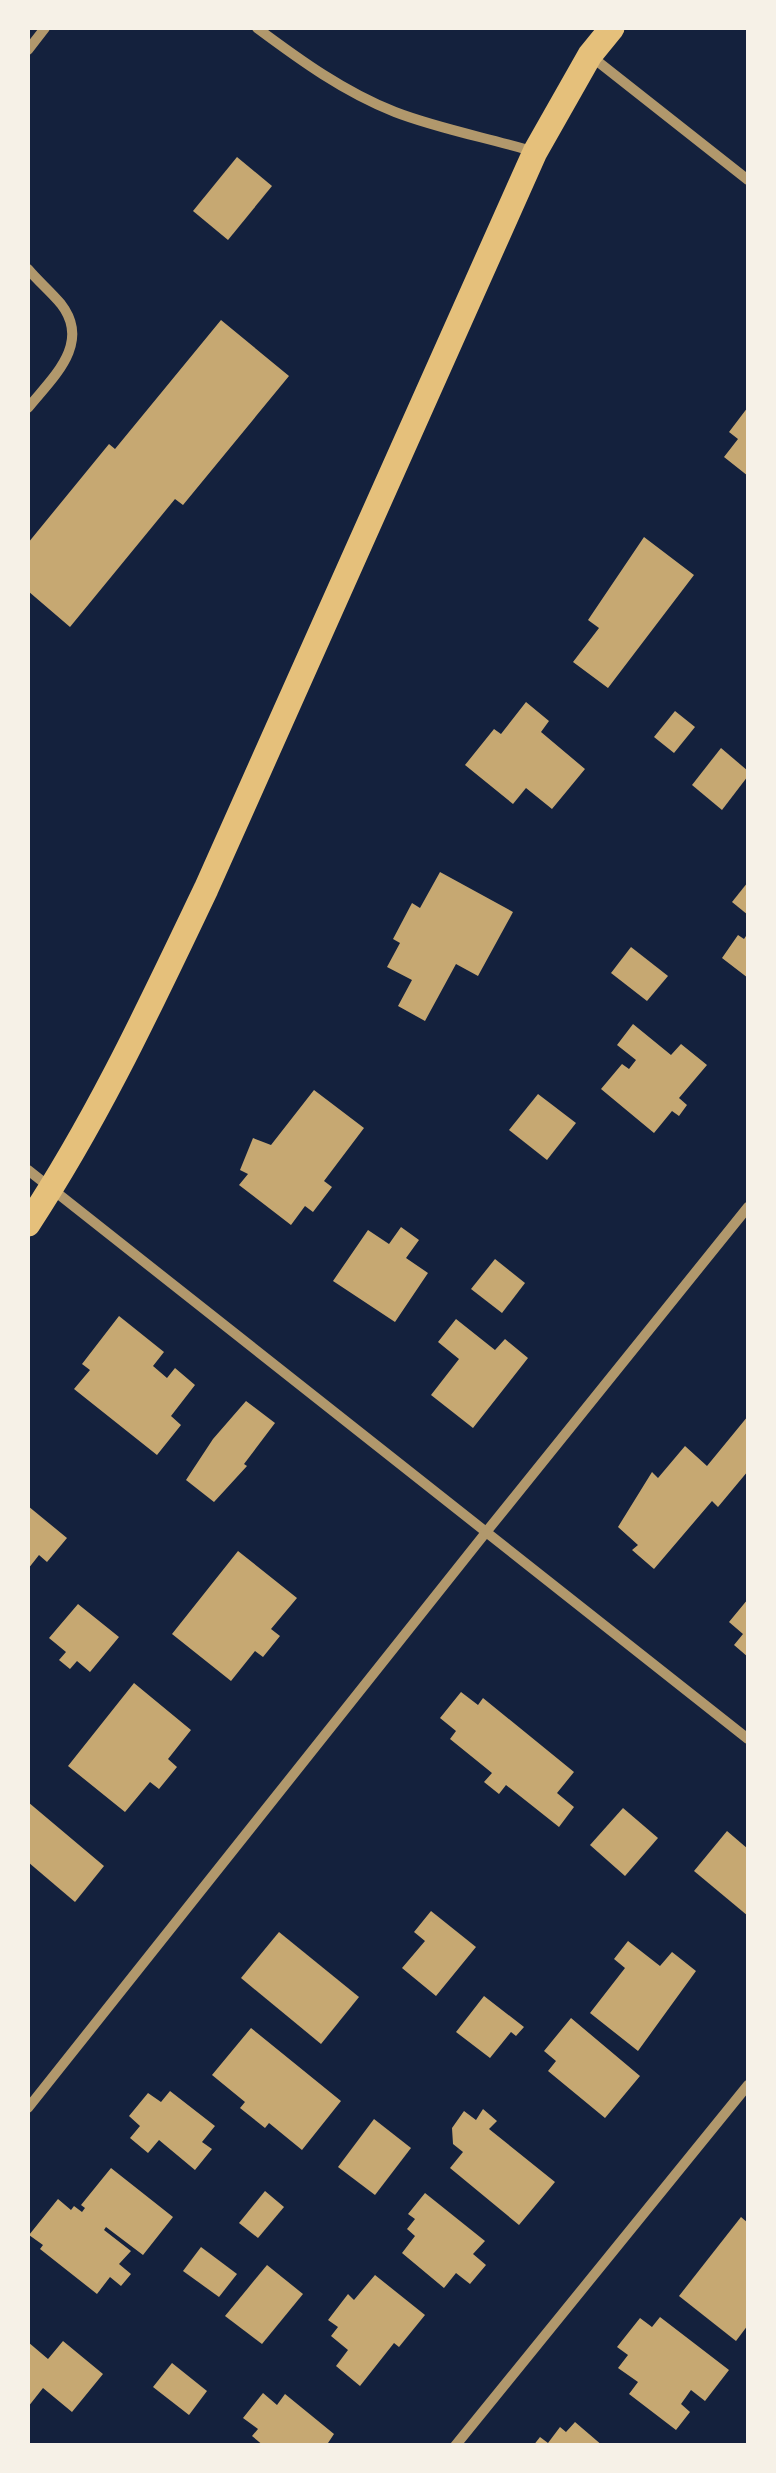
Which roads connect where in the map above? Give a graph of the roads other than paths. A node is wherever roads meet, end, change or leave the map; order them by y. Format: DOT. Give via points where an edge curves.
graph roads {
  1 [pos="45,28"];
  2 [pos="257,28"];
  3 [pos="612,28"];
  4 [pos="28,50"];
  5 [pos="590,55"];
  6 [pos="535,152"];
  7 [pos="748,180"];
  8 [pos="28,270"];
  9 [pos="28,408"];
  10 [pos="28,1170"];
  11 [pos="51,1189"];
  12 [pos="748,1208"];
  13 [pos="28,1224"];
  14 [pos="487,1530"];
  15 [pos="748,1739"];
  16 [pos="748,2085"];
  17 [pos="28,2108"];
  18 [pos="456,2446"];
  1 -- 4 [label="street"];
  2 -- 6 [label="street" via="352,92 396,112"];
  3 -- 5 [label="main road"];
  5 -- 6 [label="main road"];
  5 -- 7 [label="street"];
  6 -- 11 [label="main road" via="206,889"];
  8 -- 9 [label="street" via="63,306 73,342"];
  10 -- 11 [label="street"];
  11 -- 13 [label="main road"];
  11 -- 14 [label="street"];
  12 -- 14 [label="street"];
  14 -- 15 [label="street"];
  14 -- 17 [label="street"];
  16 -- 18 [label="street"];
}
